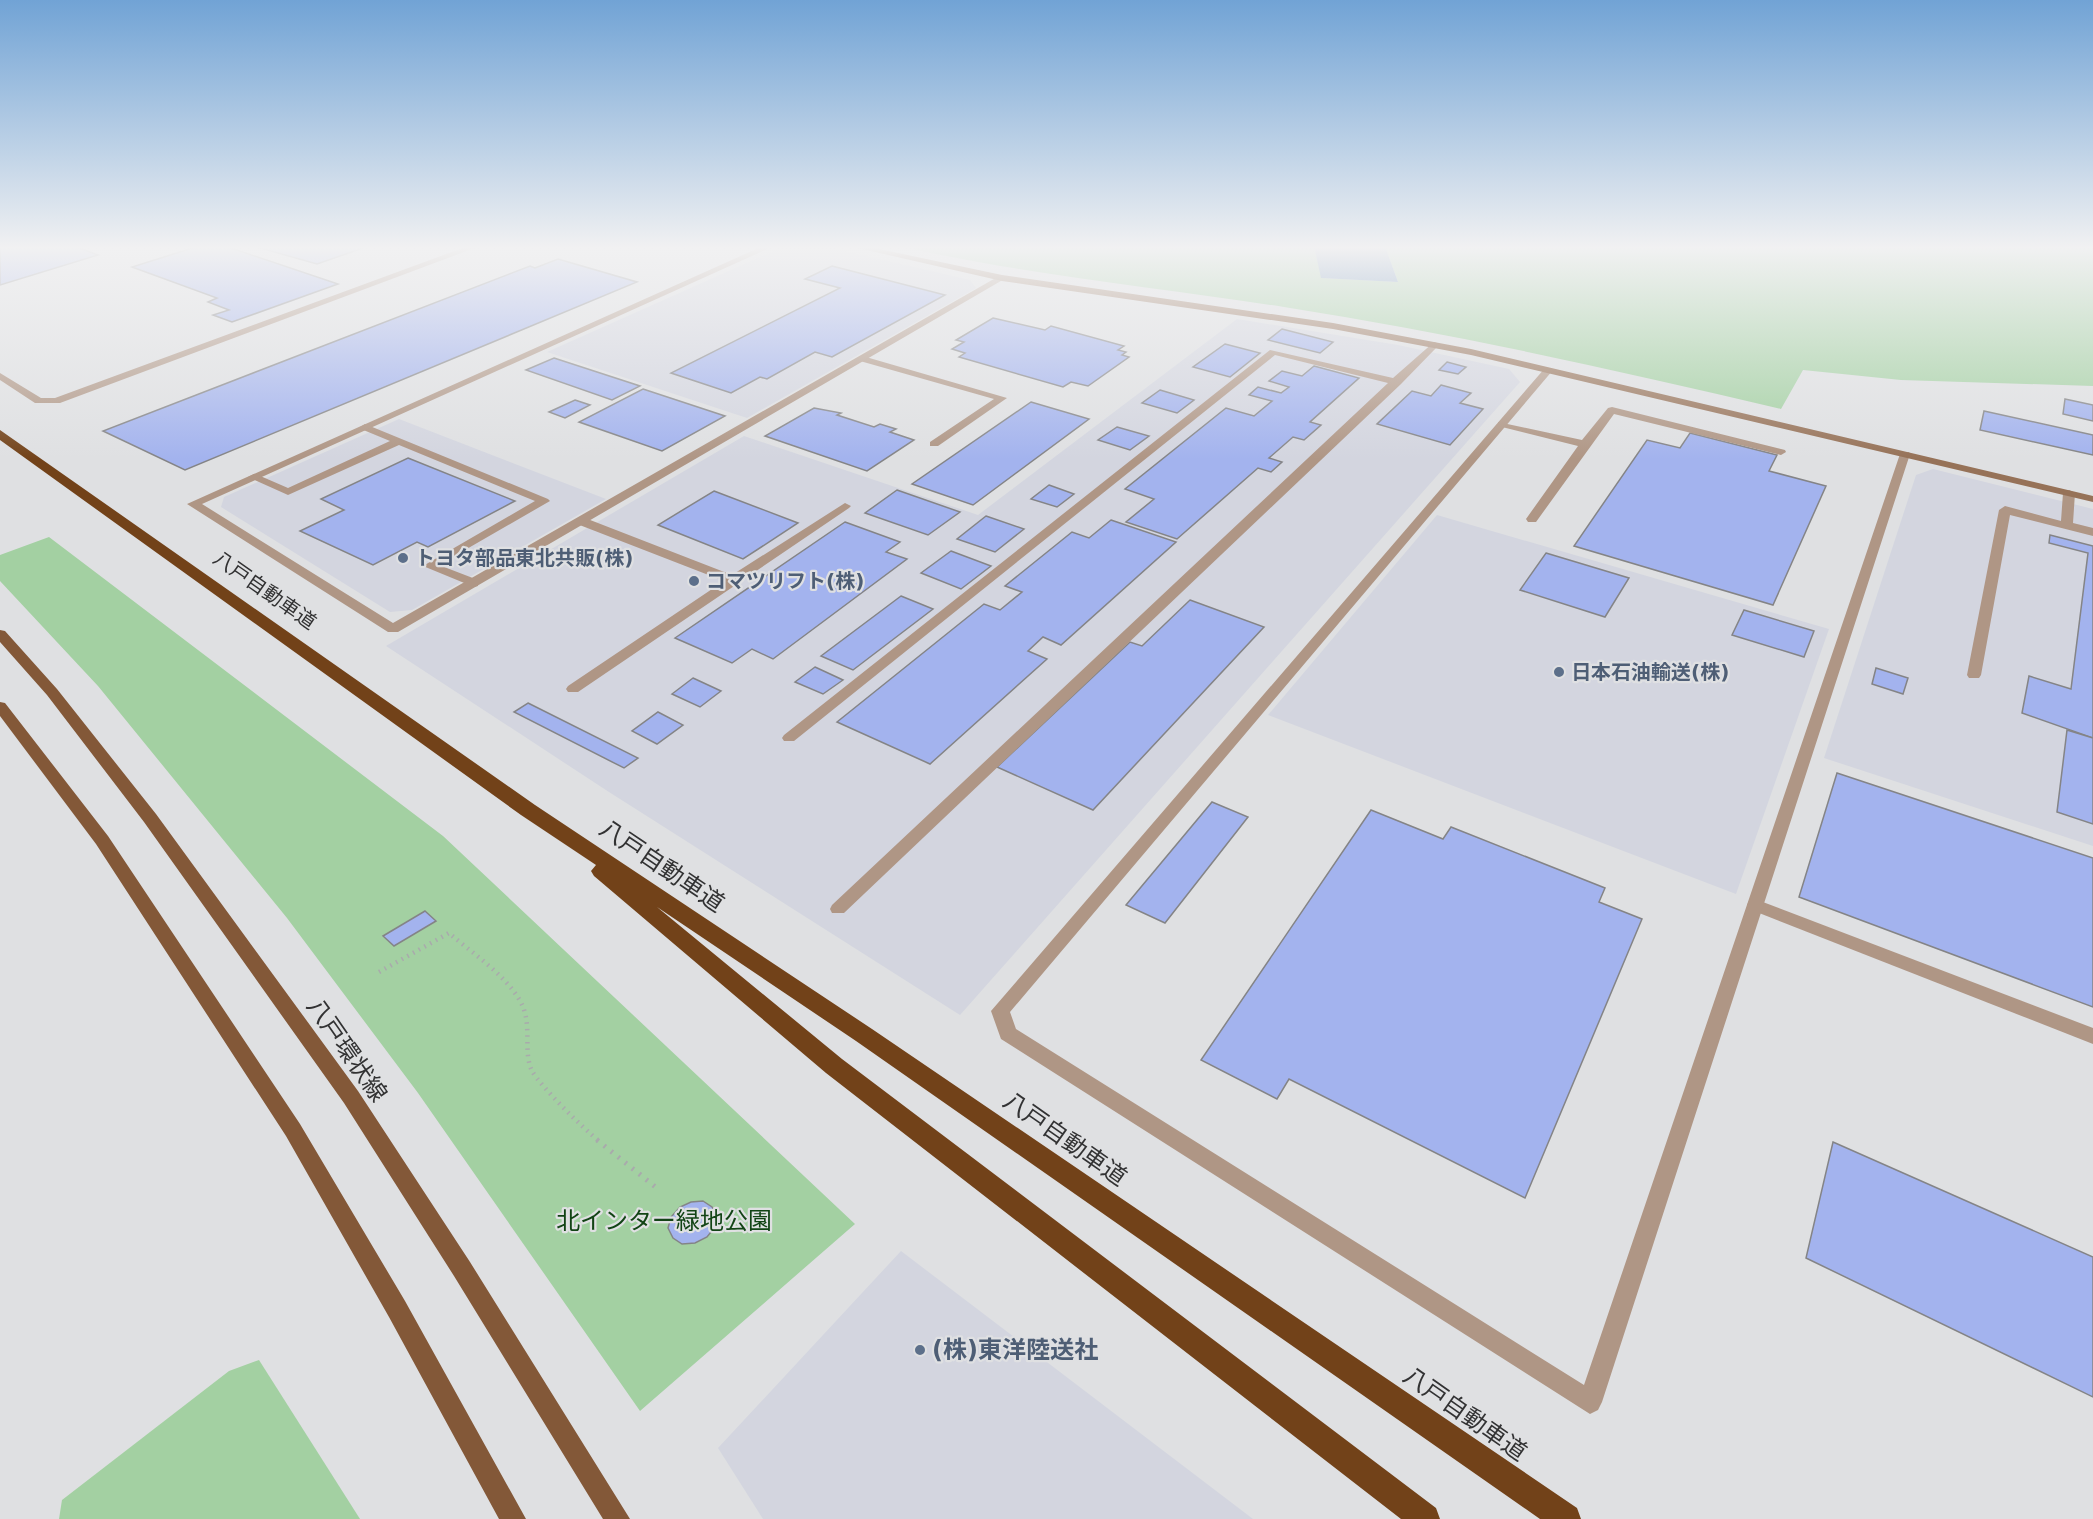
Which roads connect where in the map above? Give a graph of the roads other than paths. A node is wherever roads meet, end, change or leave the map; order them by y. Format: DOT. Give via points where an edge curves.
graph roads {
  1 [pos="284,317"];
  2 [pos="611,317"];
  3 [pos="935,317"];
  4 [pos="1270,317"];
  5 [pos="1434,345"];
  6 [pos="863,359"];
  7 [pos="1548,370"];
  8 [pos="0,376"];
  9 [pos="1397,382"];
  10 [pos="1502,424"];
  11 [pos="365,427"];
  12 [pos="0,434"];
  13 [pos="399,441"];
  14 [pos="934,444"];
  15 [pos="1585,444"];
  16 [pos="1781,452"];
  17 [pos="1905,453"];
  18 [pos="254,477"];
  19 [pos="2069,493"];
  20 [pos="2093,499"];
  21 [pos="845,506"];
  22 [pos="1532,519"];
  23 [pos="581,521"];
  24 [pos="2067,526"];
  25 [pos="2093,532"];
  26 [pos="733,580"];
  27 [pos="474,583"];
  28 [pos="0,634"];
  29 [pos="1974,675"];
  30 [pos="573,689"];
  31 [pos="0,706"];
  32 [pos="789,738"];
  33 [pos="528,810"];
  34 [pos="1755,905"];
  35 [pos="838,909"];
  36 [pos="2093,1036"];
  37 [pos="513,1519"];
  38 [pos="617,1519"];
  39 [pos="1425,1519"];
  40 [pos="1566,1519"];
  1 -- 8 [label="street" via="56,401 39,401"];
  2 -- 11 [label="street"];
  3 -- 6 [label="street"];
  4 -- 5 [label="street"];
  5 -- 7 [label="street"];
  5 -- 9 [label="street"];
  6 -- 14 [label="street" via="1002,398"];
  6 -- 23 [label="street"];
  7 -- 10 [label="street"];
  7 -- 17 [label="street"];
  9 -- 32 [label="street" via="1273,352"];
  9 -- 35 [label="street"];
  10 -- 15 [label="street"];
  10 -- 34 [label="street" via="1000,1011 1008,1034 1590,1402"];
  11 -- 13 [label="street"];
  11 -- 18 [label="street"];
  12 -- 33 [label="highway, 八戸自動車道"];
  13 -- 18 [label="street" via="288,492"];
  13 -- 27 [label="street" via="544,501 429,566"];
  15 -- 16 [label="street" via="1612,410"];
  15 -- 22 [label="street"];
  17 -- 19 [label="street"];
  17 -- 34 [label="street"];
  18 -- 27 [label="street" via="193,504 393,629"];
  19 -- 20 [label="street"];
  19 -- 24 [label="street"];
  21 -- 26 [label="street"];
  23 -- 26 [label="street"];
  23 -- 27 [label="street"];
  24 -- 25 [label="street"];
  24 -- 29 [label="street" via="2006,510"];
  26 -- 30 [label="street"];
  28 -- 38 [label="main road, 八戸環状線" via="52,692 150,818 351,1097"];
  31 -- 37 [label="main road" via="102,840 293,1130"];
  33 -- 39 [label="highway, 八戸自動車道" via="834,1065"];
  33 -- 40 [label="highway, 八戸自動車道" via="864,1035"];
  34 -- 36 [label="street"];
}
